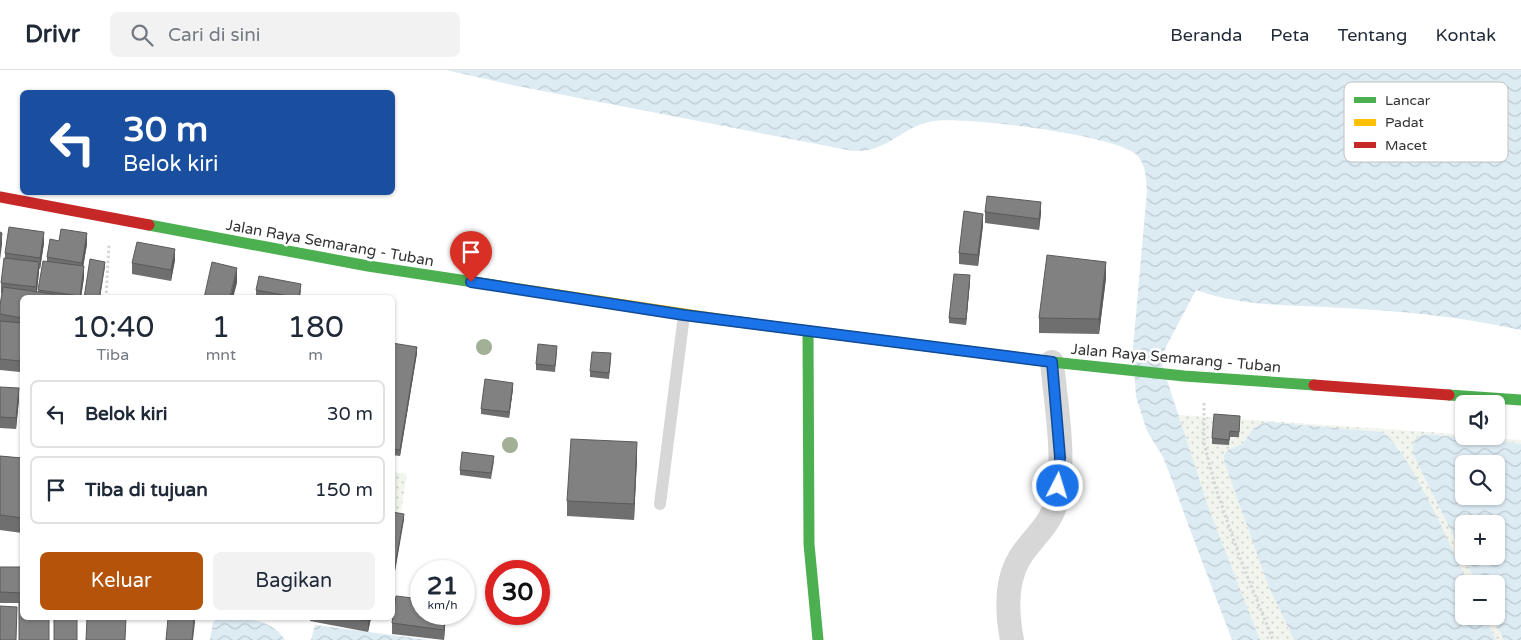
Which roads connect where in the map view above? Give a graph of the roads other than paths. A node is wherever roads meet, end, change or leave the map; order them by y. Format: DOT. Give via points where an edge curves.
graph roads {
  1 [pos="0,198"];
  2 [pos="684,315"];
  3 [pos="808,332"];
  4 [pos="1052,362"];
  5 [pos="1521,400"];
  6 [pos="660,504"];
  7 [pos="818,640"];
  8 [pos="1012,640"];
  1 -- 2 [label="main road, Jalan Raya Semarang - Tuban" via="368,266"];
  2 -- 3 [label="main road, Jalan Raya Semarang - Tuban"];
  2 -- 6 [label="lane"];
  3 -- 4 [label="main road, Jalan Raya Semarang - Tuban"];
  3 -- 7 [label="main road" via="809,544"];
  4 -- 5 [label="main road, Jalan Raya Semarang - Tuban" via="1203,378"];
  4 -- 8 [label="street" via="1060,457 1058,486 1048,522 1019,559 1010,582 1007,616"];
}
